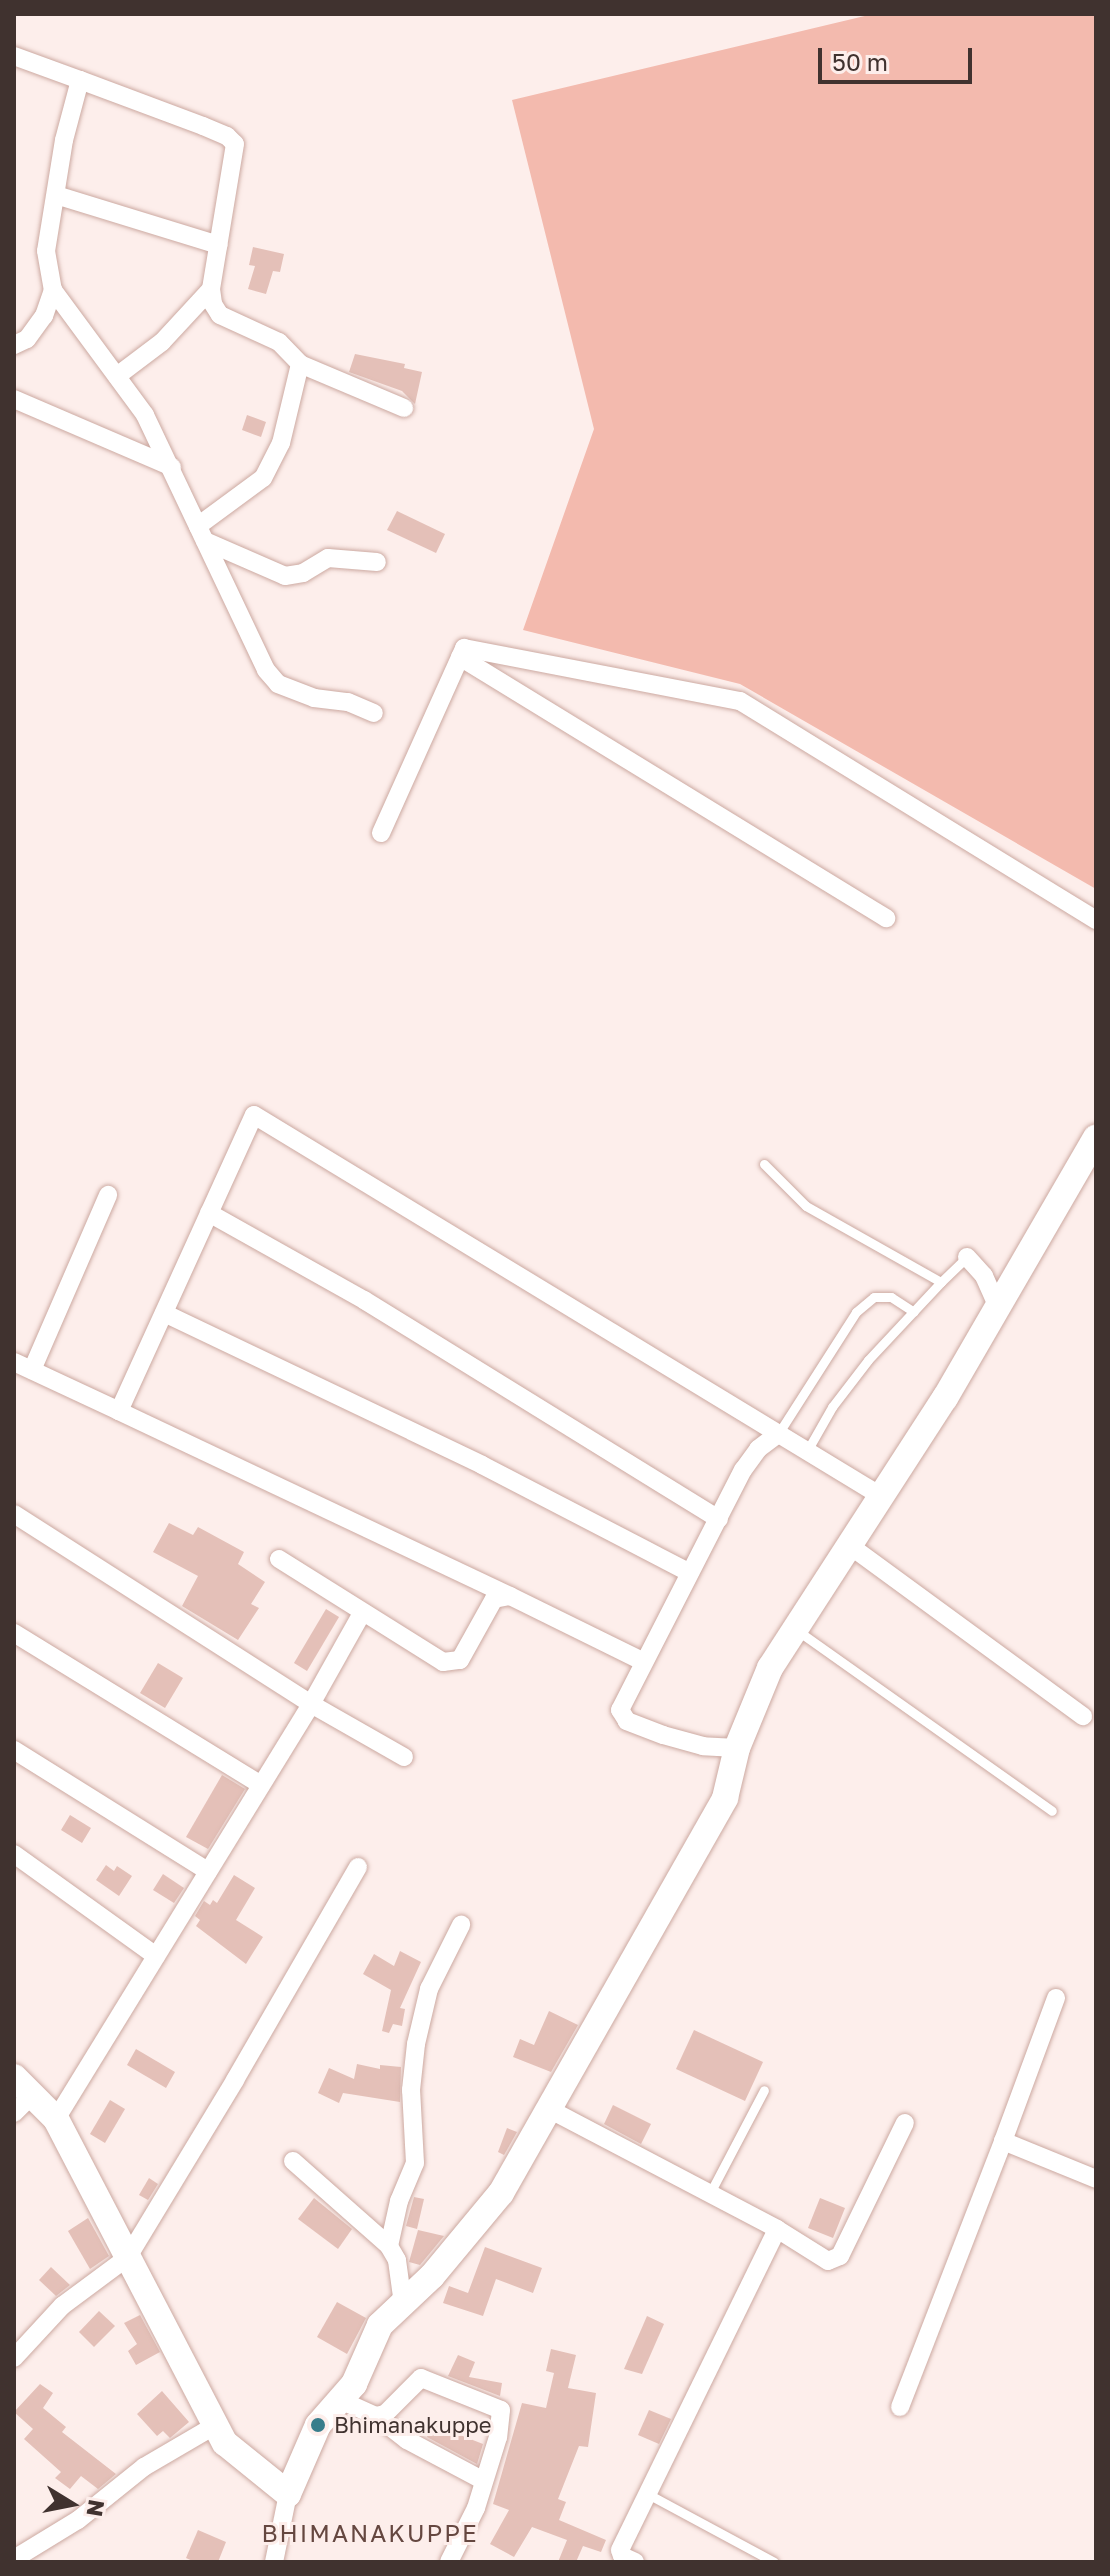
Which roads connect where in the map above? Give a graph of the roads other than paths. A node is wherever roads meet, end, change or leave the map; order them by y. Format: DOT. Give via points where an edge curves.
graph roads {
  1 [pos="14,56"];
  2 [pos="80,80"];
  3 [pos="56,195"];
  4 [pos="219,245"];
  5 [pos="211,289"];
  6 [pos="53,290"];
  7 [pos="14,345"];
  8 [pos="300,364"];
  9 [pos="117,376"];
  10 [pos="14,399"];
  11 [pos="404,408"];
  12 [pos="172,467"];
  13 [pos="202,534"];
  14 [pos="377,562"];
  15 [pos="460,657"];
  16 [pos="374,713"];
  17 [pos="381,833"];
  18 [pos="886,918"];
  19 [pos="1096,920"];
  20 [pos="1096,1138"];
  21 [pos="764,1164"];
  22 [pos="108,1195"];
  23 [pos="209,1213"];
  24 [pos="967,1257"];
  25 [pos="941,1282"];
  26 [pos="998,1307"];
  27 [pos="914,1312"];
  28 [pos="164,1313"];
  29 [pos="14,1362"];
  30 [pos="32,1370"];
  31 [pos="119,1411"];
  32 [pos="778,1434"];
  33 [pos="807,1451"];
  34 [pos="881,1496"];
  35 [pos="14,1514"];
  36 [pos="719,1519"];
  37 [pos="849,1545"];
  38 [pos="279,1559"];
  39 [pos="690,1573"];
  40 [pos="510,1596"];
  41 [pos="362,1613"];
  42 [pos="795,1629"];
  43 [pos="14,1633"];
  44 [pos="642,1661"];
  45 [pos="311,1704"];
  46 [pos="1083,1716"];
  47 [pos="737,1748"];
  48 [pos="14,1750"];
  49 [pos="404,1757"];
  50 [pos="261,1785"];
  51 [pos="1052,1811"];
  52 [pos="14,1854"];
  53 [pos="358,1867"];
  54 [pos="208,1871"];
  55 [pos="461,1925"];
  56 [pos="156,1956"];
  57 [pos="1056,1998"];
  58 [pos="23,2086"];
  59 [pos="764,2090"];
  60 [pos="547,2108"];
  61 [pos="14,2113"];
  62 [pos="56,2119"];
  63 [pos="905,2123"];
  64 [pos="1003,2141"];
  65 [pos="293,2161"];
  66 [pos="1096,2179"];
  67 [pos="709,2194"];
  68 [pos="777,2229"];
  69 [pos="389,2246"];
  70 [pos="128,2257"];
  71 [pos="403,2304"];
  72 [pos="14,2358"];
  73 [pos="340,2400"];
  74 [pos="900,2407"];
  75 [pos="376,2416"];
  76 [pos="216,2425"];
  77 [pos="484,2481"];
  78 [pos="646,2493"];
  79 [pos="288,2494"];
  80 [pos="14,2559"];
  81 [pos="274,2562"];
  82 [pos="449,2562"];
  83 [pos="635,2562"];
  84 [pos="774,2562"];
  1 -- 2 [label="street"];
  2 -- 3 [label="street"];
  2 -- 4 [label="street" via="203,126 235,144"];
  3 -- 4 [label="street"];
  3 -- 6 [label="street" via="46,251"];
  4 -- 5 [label="street"];
  5 -- 8 [label="street" via="220,315 279,342"];
  5 -- 9 [label="street" via="162,342"];
  6 -- 7 [label="street" via="44,316 27,339"];
  6 -- 9 [label="street"];
  8 -- 11 [label="street"];
  8 -- 13 [label="street" via="281,443 263,478"];
  9 -- 12 [label="street"];
  10 -- 12 [label="street"];
  12 -- 13 [label="street"];
  13 -- 14 [label="street" via="285,576 303,573 328,558"];
  13 -- 16 [label="street" via="255,653 278,684"];
  15 -- 17 [label="street"];
  15 -- 18 [label="street"];
  15 -- 19 [label="street" via="464,648 740,701"];
  20 -- 26 [label="street"];
  21 -- 25 [label="lane" via="806,1206"];
  22 -- 30 [label="street"];
  23 -- 28 [label="street"];
  23 -- 32 [label="street" via="254,1115"];
  23 -- 36 [label="street" via="364,1300"];
  24 -- 25 [label="lane"];
  24 -- 26 [label="street" via="984,1276"];
  25 -- 27 [label="lane"];
  26 -- 34 [label="street"];
  27 -- 32 [label="lane" via="891,1297 874,1297 856,1312"];
  27 -- 33 [label="lane" via="868,1360"];
  28 -- 31 [label="street"];
  28 -- 39 [label="street" via="482,1465"];
  29 -- 30 [label="street"];
  30 -- 31 [label="street"];
  31 -- 40 [label="street"];
  32 -- 33 [label="street"];
  32 -- 36 [label="street" via="743,1470"];
  33 -- 34 [label="street"];
  34 -- 37 [label="street"];
  35 -- 45 [label="street"];
  36 -- 39 [label="street"];
  37 -- 42 [label="street"];
  37 -- 46 [label="street"];
  38 -- 41 [label="street"];
  39 -- 44 [label="street"];
  40 -- 41 [label="street" via="494,1599 455,1661 443,1662"];
  40 -- 44 [label="street"];
  41 -- 45 [label="street"];
  42 -- 47 [label="street" via="770,1668"];
  42 -- 51 [label="lane"];
  43 -- 50 [label="street"];
  44 -- 47 [label="street" via="620,1710 627,1721 703,1746"];
  45 -- 49 [label="street"];
  45 -- 50 [label="street"];
  47 -- 60 [label="street" via="725,1798"];
  48 -- 54 [label="street"];
  50 -- 54 [label="street"];
  52 -- 56 [label="street"];
  53 -- 70 [label="street"];
  54 -- 56 [label="street"];
  55 -- 69 [label="street" via="429,1989 416,2044 411,2090 415,2163"];
  56 -- 62 [label="street"];
  57 -- 64 [label="street"];
  58 -- 61 [label="street"];
  58 -- 62 [label="street"];
  59 -- 67 [label="lane"];
  60 -- 67 [label="street"];
  60 -- 71 [label="street" via="501,2193"];
  62 -- 70 [label="street"];
  63 -- 68 [label="street" via="835,2260 828,2261"];
  64 -- 66 [label="street"];
  64 -- 74 [label="street"];
  65 -- 69 [label="street"];
  67 -- 68 [label="street"];
  68 -- 78 [label="street"];
  69 -- 71 [label="street" via="397,2260"];
  70 -- 72 [label="street" via="62,2306"];
  70 -- 76 [label="street"];
  71 -- 73 [label="street" via="380,2325 354,2384"];
  73 -- 75 [label="street"];
  73 -- 79 [label="street" via="318,2425"];
  75 -- 77 [label="street" via="407,2440"];
  75 -- 77 [label="street" via="385,2414 421,2378 498,2407 499,2430"];
  76 -- 79 [label="street" via="225,2443"];
  76 -- 80 [label="street" via="144,2467 78,2520"];
  77 -- 82 [label="street"];
  78 -- 83 [label="street" via="620,2550"];
  78 -- 84 [label="lane"];
  79 -- 81 [label="street"];
}
